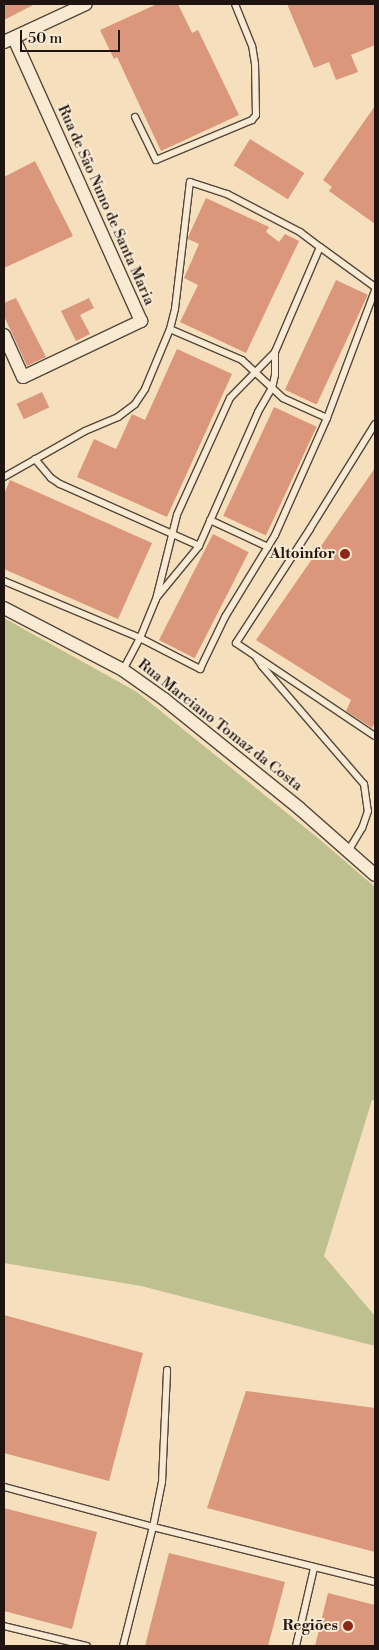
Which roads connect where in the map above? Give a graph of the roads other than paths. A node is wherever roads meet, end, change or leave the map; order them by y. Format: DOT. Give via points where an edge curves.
graph roads {
  1 [pos="86,4"];
  2 [pos="235,4"];
  3 [pos="9,40"];
  4 [pos="135,117"];
  5 [pos="320,247"];
  6 [pos="375,289"];
  7 [pos="170,329"];
  8 [pos="4,335"];
  9 [pos="276,352"];
  10 [pos="256,370"];
  11 [pos="272,388"];
  12 [pos="328,418"];
  13 [pos="375,424"];
  14 [pos="35,459"];
  15 [pos="4,477"];
  16 [pos="210,520"];
  17 [pos="171,533"];
  18 [pos="199,546"];
  19 [pos="268,547"];
  20 [pos="4,581"];
  21 [pos="156,598"];
  22 [pos="4,608"];
  23 [pos="140,638"];
  24 [pos="255,654"];
  25 [pos="124,670"];
  26 [pos="375,736"];
  27 [pos="348,850"];
  28 [pos="375,875"];
  29 [pos="167,1370"];
  30 [pos="4,1487"];
  31 [pos="153,1527"];
  32 [pos="314,1568"];
  33 [pos="375,1582"];
  34 [pos="4,1626"];
  35 [pos="87,1646"];
  36 [pos="123,1646"];
  37 [pos="296,1646"];
  1 -- 3 [label="street"];
  2 -- 4 [label="lane" via="252,46 255,64 256,115 252,120 156,160"];
  3 -- 8 [label="street, Rua de São Nuno de Santa Maria" via="141,321 23,377"];
  5 -- 6 [label="lane"];
  5 -- 7 [label="lane" via="300,232 228,194 190,182 188,218"];
  5 -- 9 [label="lane"];
  6 -- 12 [label="lane"];
  7 -- 10 [label="lane" via="242,360"];
  7 -- 14 [label="lane" via="145,389 135,404 118,417"];
  9 -- 10 [label="lane"];
  9 -- 11 [label="lane"];
  10 -- 11 [label="lane"];
  10 -- 17 [label="lane" via="230,398"];
  11 -- 12 [label="lane" via="283,398"];
  11 -- 16 [label="lane"];
  12 -- 19 [label="lane"];
  13 -- 24 [label="lane" via="236,642"];
  14 -- 15 [label="lane"];
  14 -- 17 [label="lane" via="60,484"];
  16 -- 18 [label="lane"];
  16 -- 19 [label="lane"];
  17 -- 18 [label="lane"];
  17 -- 21 [label="lane"];
  18 -- 21 [label="lane"];
  19 -- 23 [label="lane" via="225,617 200,669"];
  20 -- 23 [label="lane"];
  21 -- 23 [label="lane"];
  22 -- 25 [label="street, Rua Marciano Tomaz da Costa"];
  23 -- 25 [label="lane"];
  24 -- 26 [label="lane"];
  24 -- 27 [label="lane" via="364,784 368,811"];
  25 -- 27 [label="street, Rua Marciano Tomaz da Costa" via="241,760"];
  27 -- 28 [label="street, Rua Marciano Tomaz da Costa"];
  29 -- 31 [label="lane" via="162,1482"];
  30 -- 31 [label="lane"];
  31 -- 32 [label="lane"];
  31 -- 36 [label="lane"];
  32 -- 33 [label="lane"];
  32 -- 37 [label="lane"];
  34 -- 35 [label="lane"];
}
